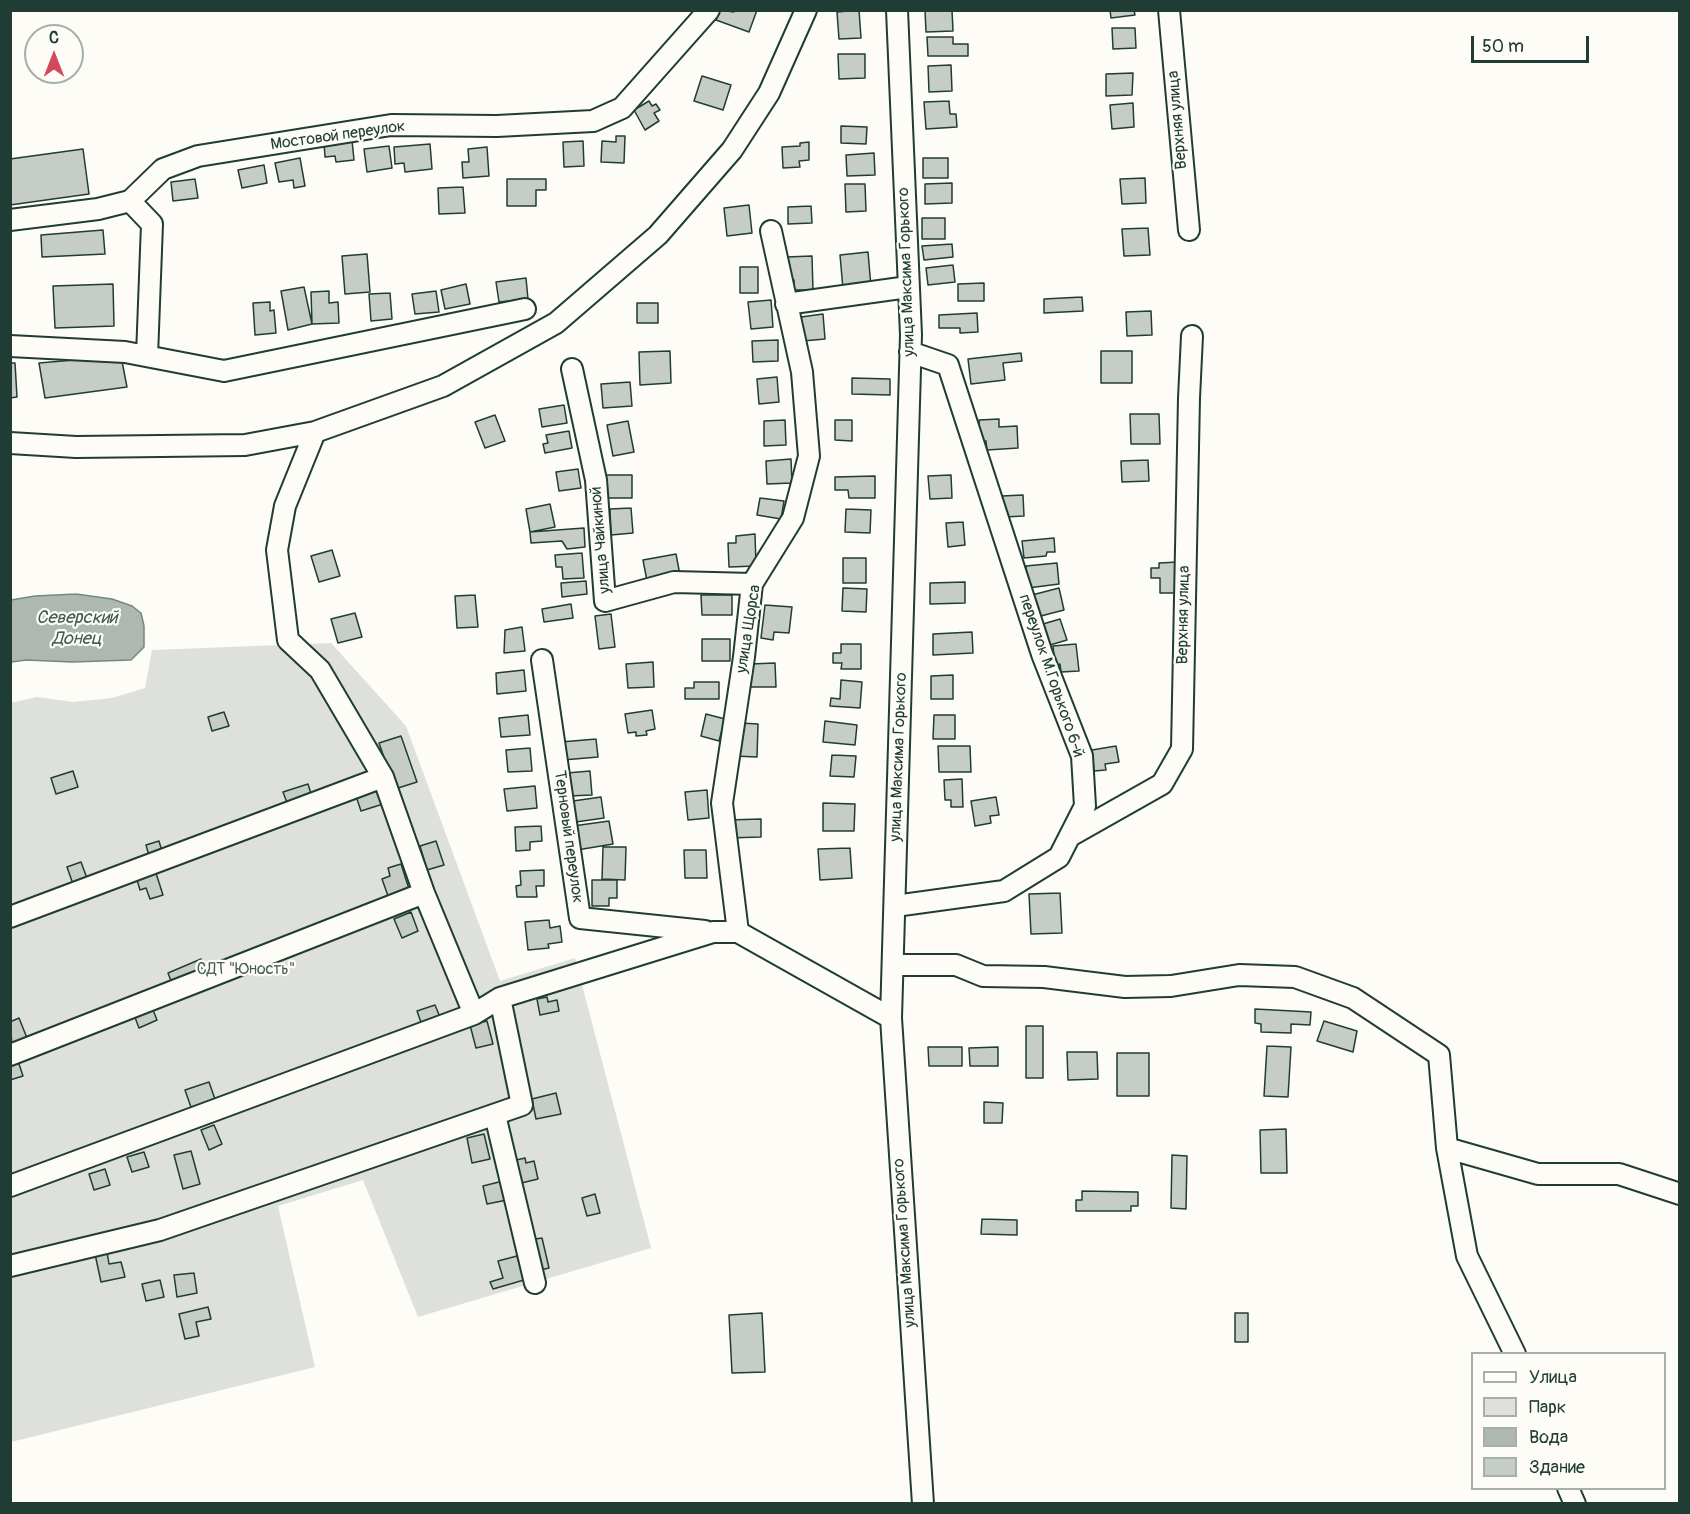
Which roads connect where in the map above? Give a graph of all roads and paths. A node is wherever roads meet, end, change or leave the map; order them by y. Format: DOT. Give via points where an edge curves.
graph roads {
  1 [pos="709,10"];
  2 [pos="806,10"];
  3 [pos="897,10"];
  4 [pos="1168,10"];
  5 [pos="130,201"];
  6 [pos="10,220"];
  7 [pos="1189,230"];
  8 [pos="771,231"];
  9 [pos="908,287"];
  10 [pos="786,304"];
  11 [pos="525,309"];
  12 [pos="1192,336"];
  13 [pos="10,346"];
  14 [pos="910,352"];
  15 [pos="147,356"];
  16 [pos="572,369"];
  17 [pos="315,432"];
  18 [pos="10,443"];
  19 [pos="752,584"];
  20 [pos="542,660"];
  21 [pos="383,777"];
  22 [pos="1070,836"];
  23 [pos="424,893"];
  24 [pos="895,906"];
  25 [pos="10,917"];
  26 [pos="713,932"];
  27 [pos="738,932"];
  28 [pos="893,965"];
  29 [pos="500,998"];
  30 [pos="474,1014"];
  31 [pos="891,1018"];
  32 [pos="10,1055"];
  33 [pos="495,1115"];
  34 [pos="1447,1148"];
  35 [pos="10,1186"];
  36 [pos="1680,1194"];
  37 [pos="10,1266"];
  38 [pos="535,1283"];
  39 [pos="1515,1352"];
  40 [pos="923,1503"];
  1 -- 5 [label="street, Мостовой переулок" via="622,108 593,121 497,126 391,125 198,156 164,169"];
  2 -- 17 [label="street" via="769,93 732,150 658,235 556,323 443,386"];
  3 -- 9 [label="street, улица Максима Горького"];
  4 -- 7 [label="street, Верхняя улица"];
  5 -- 6 [label="street, Мостовой переулок"];
  5 -- 15 [label="street" via="152,224"];
  8 -- 10 [label="street, улица Щорса"];
  9 -- 10 [label="street"];
  9 -- 14 [label="street, улица Максима Горького"];
  10 -- 19 [label="street, улица Щорса" via="802,372 809,456 793,518"];
  11 -- 15 [label="street" via="224,371"];
  12 -- 22 [label="street, Верхняя улица" via="1182,749 1162,784"];
  13 -- 15 [label="street"];
  14 -- 22 [label="street, переулок М.Горького 6-й" via="948,365 1042,654 1082,756 1085,806"];
  14 -- 24 [label="street, улица Максима Горького"];
  16 -- 19 [label="street, улица Чайкиной" via="596,480 605,602 674,582"];
  17 -- 18 [label="street" via="245,446 76,447"];
  17 -- 21 [label="street" via="285,506 277,550 288,640 320,670"];
  19 -- 27 [label="street, улица Щорса" via="722,803"];
  20 -- 26 [label="street, Терновый переулок" via="580,918"];
  21 -- 23 [label="street"];
  21 -- 25 [label="street"];
  22 -- 24 [label="street, переулок М.Горького 6-й" via="1059,857 1004,891"];
  23 -- 30 [label="street"];
  23 -- 32 [label="street"];
  24 -- 28 [label="street, улица Максима Горького"];
  26 -- 27 [label="street"];
  26 -- 29 [label="street"];
  27 -- 31 [label="street"];
  28 -- 31 [label="street, улица Максима Горького"];
  28 -- 34 [label="street" via="956,965 983,976 1044,977 1125,987 1171,986 1239,975 1295,977 1353,998 1439,1055"];
  29 -- 30 [label="street"];
  29 -- 33 [label="street" via="522,1105"];
  30 -- 35 [label="street"];
  31 -- 40 [label="street, улица Максима Горького"];
  33 -- 37 [label="street" via="160,1230"];
  33 -- 38 [label="street"];
  34 -- 36 [label="street" via="1538,1174 1619,1174"];
  34 -- 39 [label="street" via="1467,1256"];
}
